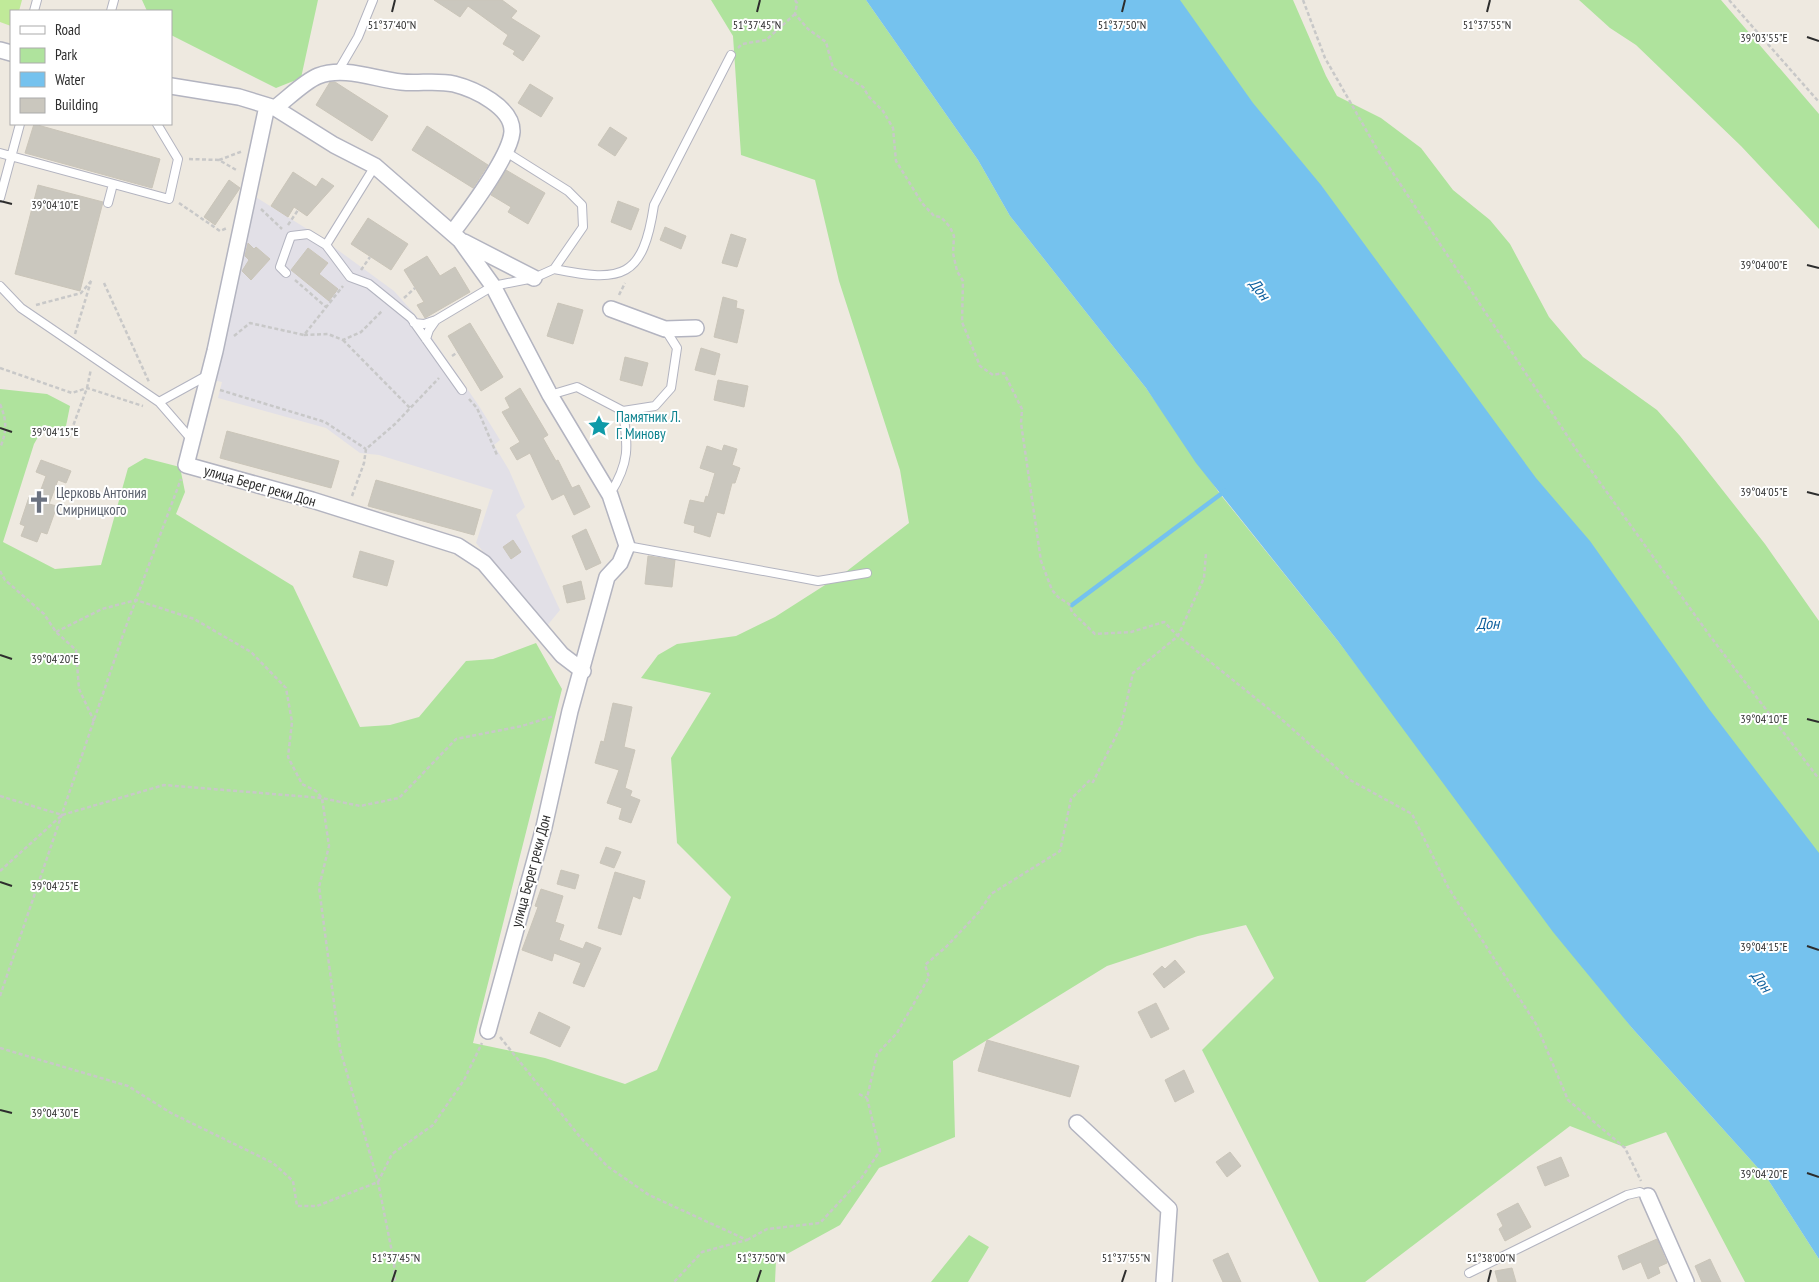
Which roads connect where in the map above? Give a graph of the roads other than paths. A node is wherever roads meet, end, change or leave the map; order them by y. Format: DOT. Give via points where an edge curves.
graph roads {
  1 [pos="373,0"];
  2 [pos="731,55"];
  3 [pos="337,73"];
  4 [pos="172,86"];
  5 [pos="271,107"];
  6 [pos="20,125"];
  7 [pos="158,125"];
  8 [pos="506,152"];
  9 [pos="0,154"];
  10 [pos="11,156"];
  11 [pos="375,166"];
  12 [pos="113,184"];
  13 [pos="0,198"];
  14 [pos="108,203"];
  15 [pos="456,236"];
  16 [pos="326,246"];
  17 [pos="554,269"];
  18 [pos="286,273"];
  19 [pos="534,278"];
  20 [pos="0,286"];
  21 [pos="493,286"];
  22 [pos="612,309"];
  23 [pos="436,320"];
  24 [pos="414,323"];
  25 [pos="696,328"];
  26 [pos="665,329"];
  27 [pos="426,339"];
  28 [pos="207,380"];
  29 [pos="462,390"];
  30 [pos="550,395"];
  31 [pos="159,402"];
  32 [pos="623,411"];
  33 [pos="193,442"];
  34 [pos="610,495"];
  35 [pos="627,546"];
  36 [pos="867,573"];
  37 [pos="583,671"];
  38 [pos="488,1031"];
  39 [pos="1077,1123"];
  40 [pos="1648,1196"];
  41 [pos="1469,1273"];
  42 [pos="1164,1282"];
  43 [pos="1686,1282"];
  1 -- 3 [label="lane" via="358,37"];
  2 -- 17 [label="lane" via="654,205 650,232 634,266 617,274 586,275"];
  3 -- 5 [label="street" via="317,76"];
  3 -- 8 [label="street" via="402,82 453,84 484,95 504,111 512,131"];
  4 -- 5 [label="street" via="239,97"];
  5 -- 11 [label="street"];
  5 -- 28 [label="street, улица Берег реки Дон"];
  6 -- 10 [label="lane"];
  7 -- 12 [label="lane" via="178,159 169,199"];
  8 -- 15 [label="street"];
  8 -- 17 [label="lane" via="568,191 582,205 582,227"];
  9 -- 10 [label="lane"];
  10 -- 12 [label="lane"];
  10 -- 13 [label="lane"];
  11 -- 15 [label="street"];
  11 -- 16 [label="lane"];
  12 -- 14 [label="lane"];
  15 -- 19 [label="street"];
  15 -- 21 [label="street"];
  16 -- 18 [label="lane" via="308,234 291,236 280,267"];
  16 -- 24 [label="lane" via="350,277 369,284"];
  17 -- 19 [label="lane"];
  19 -- 21 [label="lane"];
  20 -- 31 [label="lane" via="21,308"];
  21 -- 23 [label="lane"];
  21 -- 30 [label="street"];
  22 -- 26 [label="street"];
  23 -- 24 [label="lane"];
  23 -- 27 [label="lane"];
  24 -- 27 [label="lane"];
  25 -- 26 [label="street"];
  26 -- 32 [label="lane" via="677,348 671,388 655,406"];
  27 -- 29 [label="lane"];
  28 -- 31 [label="lane"];
  28 -- 33 [label="street, улица Берег реки Дон"];
  30 -- 32 [label="lane" via="578,387"];
  30 -- 34 [label="street"];
  31 -- 33 [label="lane"];
  32 -- 34 [label="lane" via="628,446 621,476"];
  33 -- 37 [label="street, улица Берег реки Дон" via="186,465 458,546 484,563 562,655"];
  34 -- 35 [label="street"];
  35 -- 36 [label="lane" via="818,581"];
  35 -- 37 [label="street, улица Берег реки Дон" via="620,563 607,577"];
  37 -- 38 [label="street, улица Берег реки Дон" via="570,710 544,826"];
  39 -- 42 [label="street" via="1169,1209"];
  40 -- 41 [label="lane" via="1640,1192 1627,1195"];
  40 -- 43 [label="street"];
}
